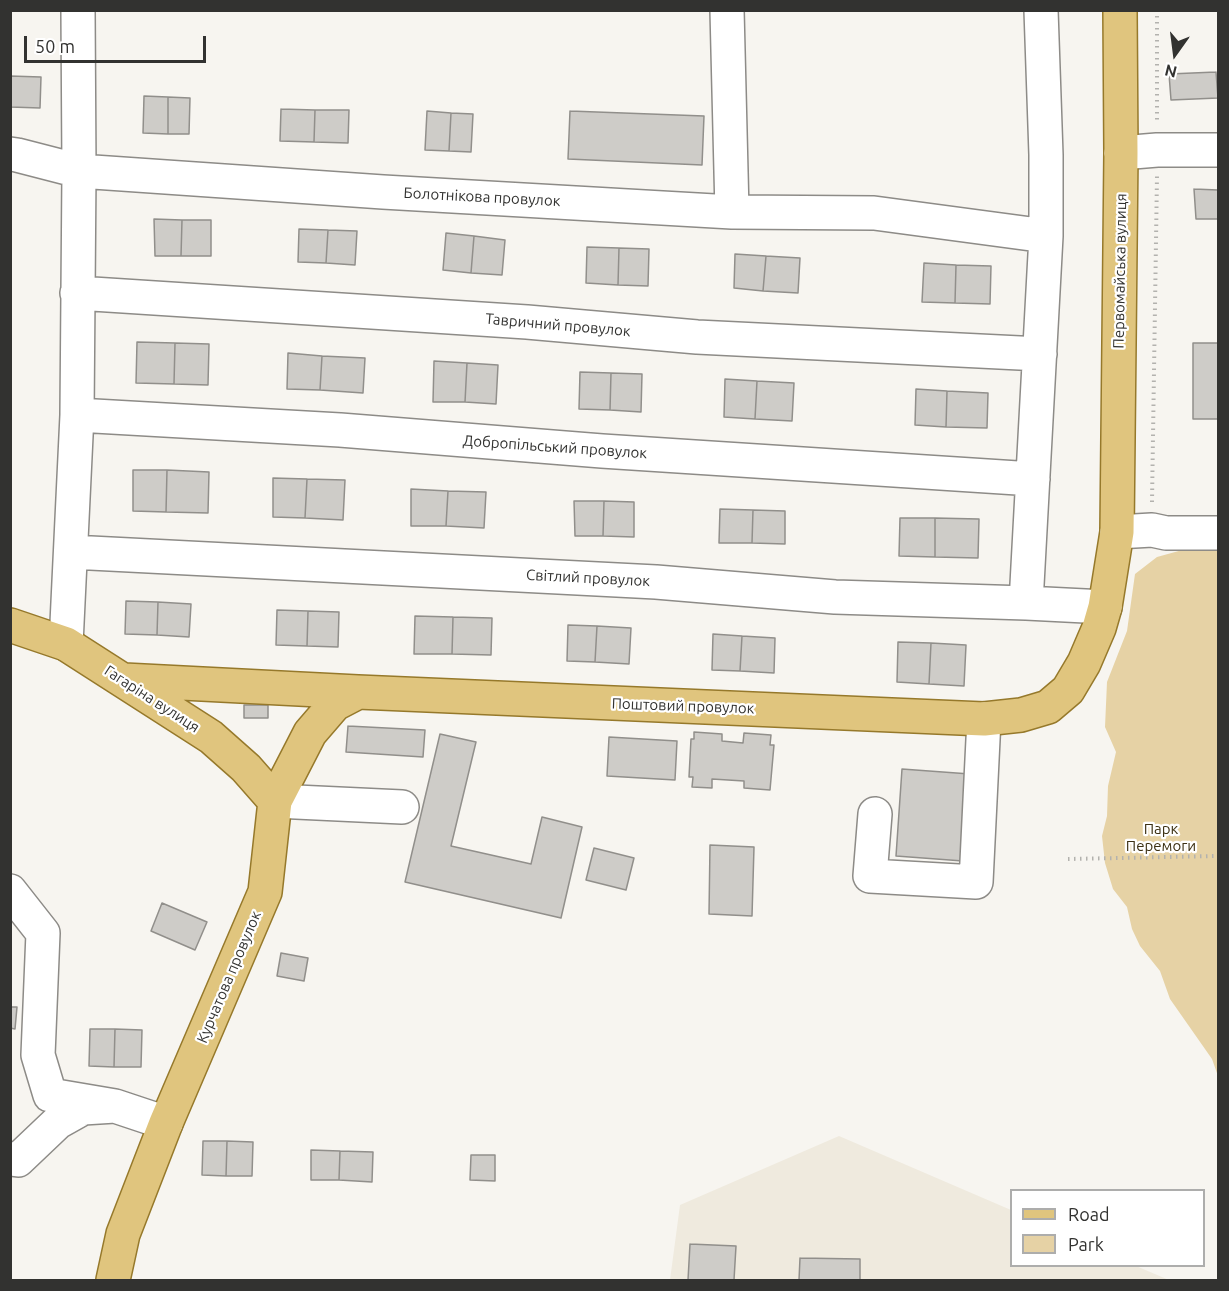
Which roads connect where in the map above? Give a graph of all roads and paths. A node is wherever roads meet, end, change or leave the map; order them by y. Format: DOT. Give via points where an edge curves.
graph roads {
  1 [pos="78,10"];
  2 [pos="727,10"];
  3 [pos="1041,10"];
  4 [pos="1120,10"];
  5 [pos="1157,10"];
  6 [pos="1157,150"];
  7 [pos="1218,150"];
  8 [pos="1121,153"];
  9 [pos="10,154"];
  10 [pos="79,171"];
  11 [pos="732,212"];
  12 [pos="1046,236"];
  13 [pos="77,292"];
  14 [pos="1040,354"];
  15 [pos="77,415"];
  16 [pos="1033,479"];
  17 [pos="1152,531"];
  18 [pos="1117,532"];
  19 [pos="1218,533"];
  20 [pos="70,552"];
  21 [pos="1026,603"];
  22 [pos="1105,607"];
  23 [pos="10,625"];
  24 [pos="66,644"];
  25 [pos="124,680"];
  26 [pos="358,692"];
  27 [pos="984,719"];
  28 [pos="275,801"];
  29 [pos="402,807"];
  30 [pos="875,814"];
  31 [pos="1218,856"];
  32 [pos="1068,859"];
  33 [pos="10,891"];
  34 [pos="115,1106"];
  35 [pos="166,1123"];
  36 [pos="10,1159"];
  37 [pos="113,1281"];
  1 -- 10 [label="street"];
  2 -- 11 [label="street"];
  3 -- 12 [label="street"];
  4 -- 8 [label="main road, Первомайська вулиця"];
  5 -- 6 [label="path"];
  6 -- 7 [label="street"];
  6 -- 8 [label="street"];
  6 -- 17 [label="path"];
  8 -- 18 [label="main road, Первомайська вулиця"];
  9 -- 10 [label="street, Болотнікова провулок"];
  10 -- 11 [label="street, Болотнікова провулок"];
  10 -- 13 [label="street"];
  11 -- 12 [label="street, Болотнікова провулок" via="874,213"];
  12 -- 14 [label="street"];
  13 -- 14 [label="street, Тавричний провулок" via="697,337"];
  13 -- 15 [label="street"];
  14 -- 16 [label="street"];
  15 -- 16 [label="street, Добропільський провулок"];
  15 -- 20 [label="street"];
  16 -- 21 [label="street"];
  17 -- 18 [label="street"];
  17 -- 19 [label="street"];
  18 -- 22 [label="main road, Поштовий провулок"];
  20 -- 21 [label="street, Світлий провулок" via="656,582 835,597"];
  20 -- 24 [label="street"];
  21 -- 22 [label="street, Світлий провулок"];
  22 -- 27 [label="main road, Поштовий провулок" via="1084,663 1068,690 1048,707"];
  23 -- 24 [label="main road, Гагаріна вулиця"];
  24 -- 25 [label="main road, Гагаріна вулиця"];
  25 -- 26 [label="main road, Поштовий провулок"];
  25 -- 28 [label="main road, Гагаріна вулиця" via="211,737"];
  26 -- 27 [label="main road, Поштовий провулок"];
  26 -- 28 [label="main road, Курчатова провулок" via="335,704 310,733"];
  27 -- 30 [label="street" via="976,882 870,876"];
  28 -- 29 [label="street"];
  28 -- 35 [label="main road, Курчатова провулок" via="265,892"];
  31 -- 32 [label="path"];
  33 -- 34 [label="street" via="43,933 38,1055 50,1095"];
  34 -- 35 [label="street"];
  34 -- 36 [label="street" via="83,1108 58,1122 18,1160"];
  35 -- 37 [label="main road, Курчатова провулок" via="123,1234"];
}
